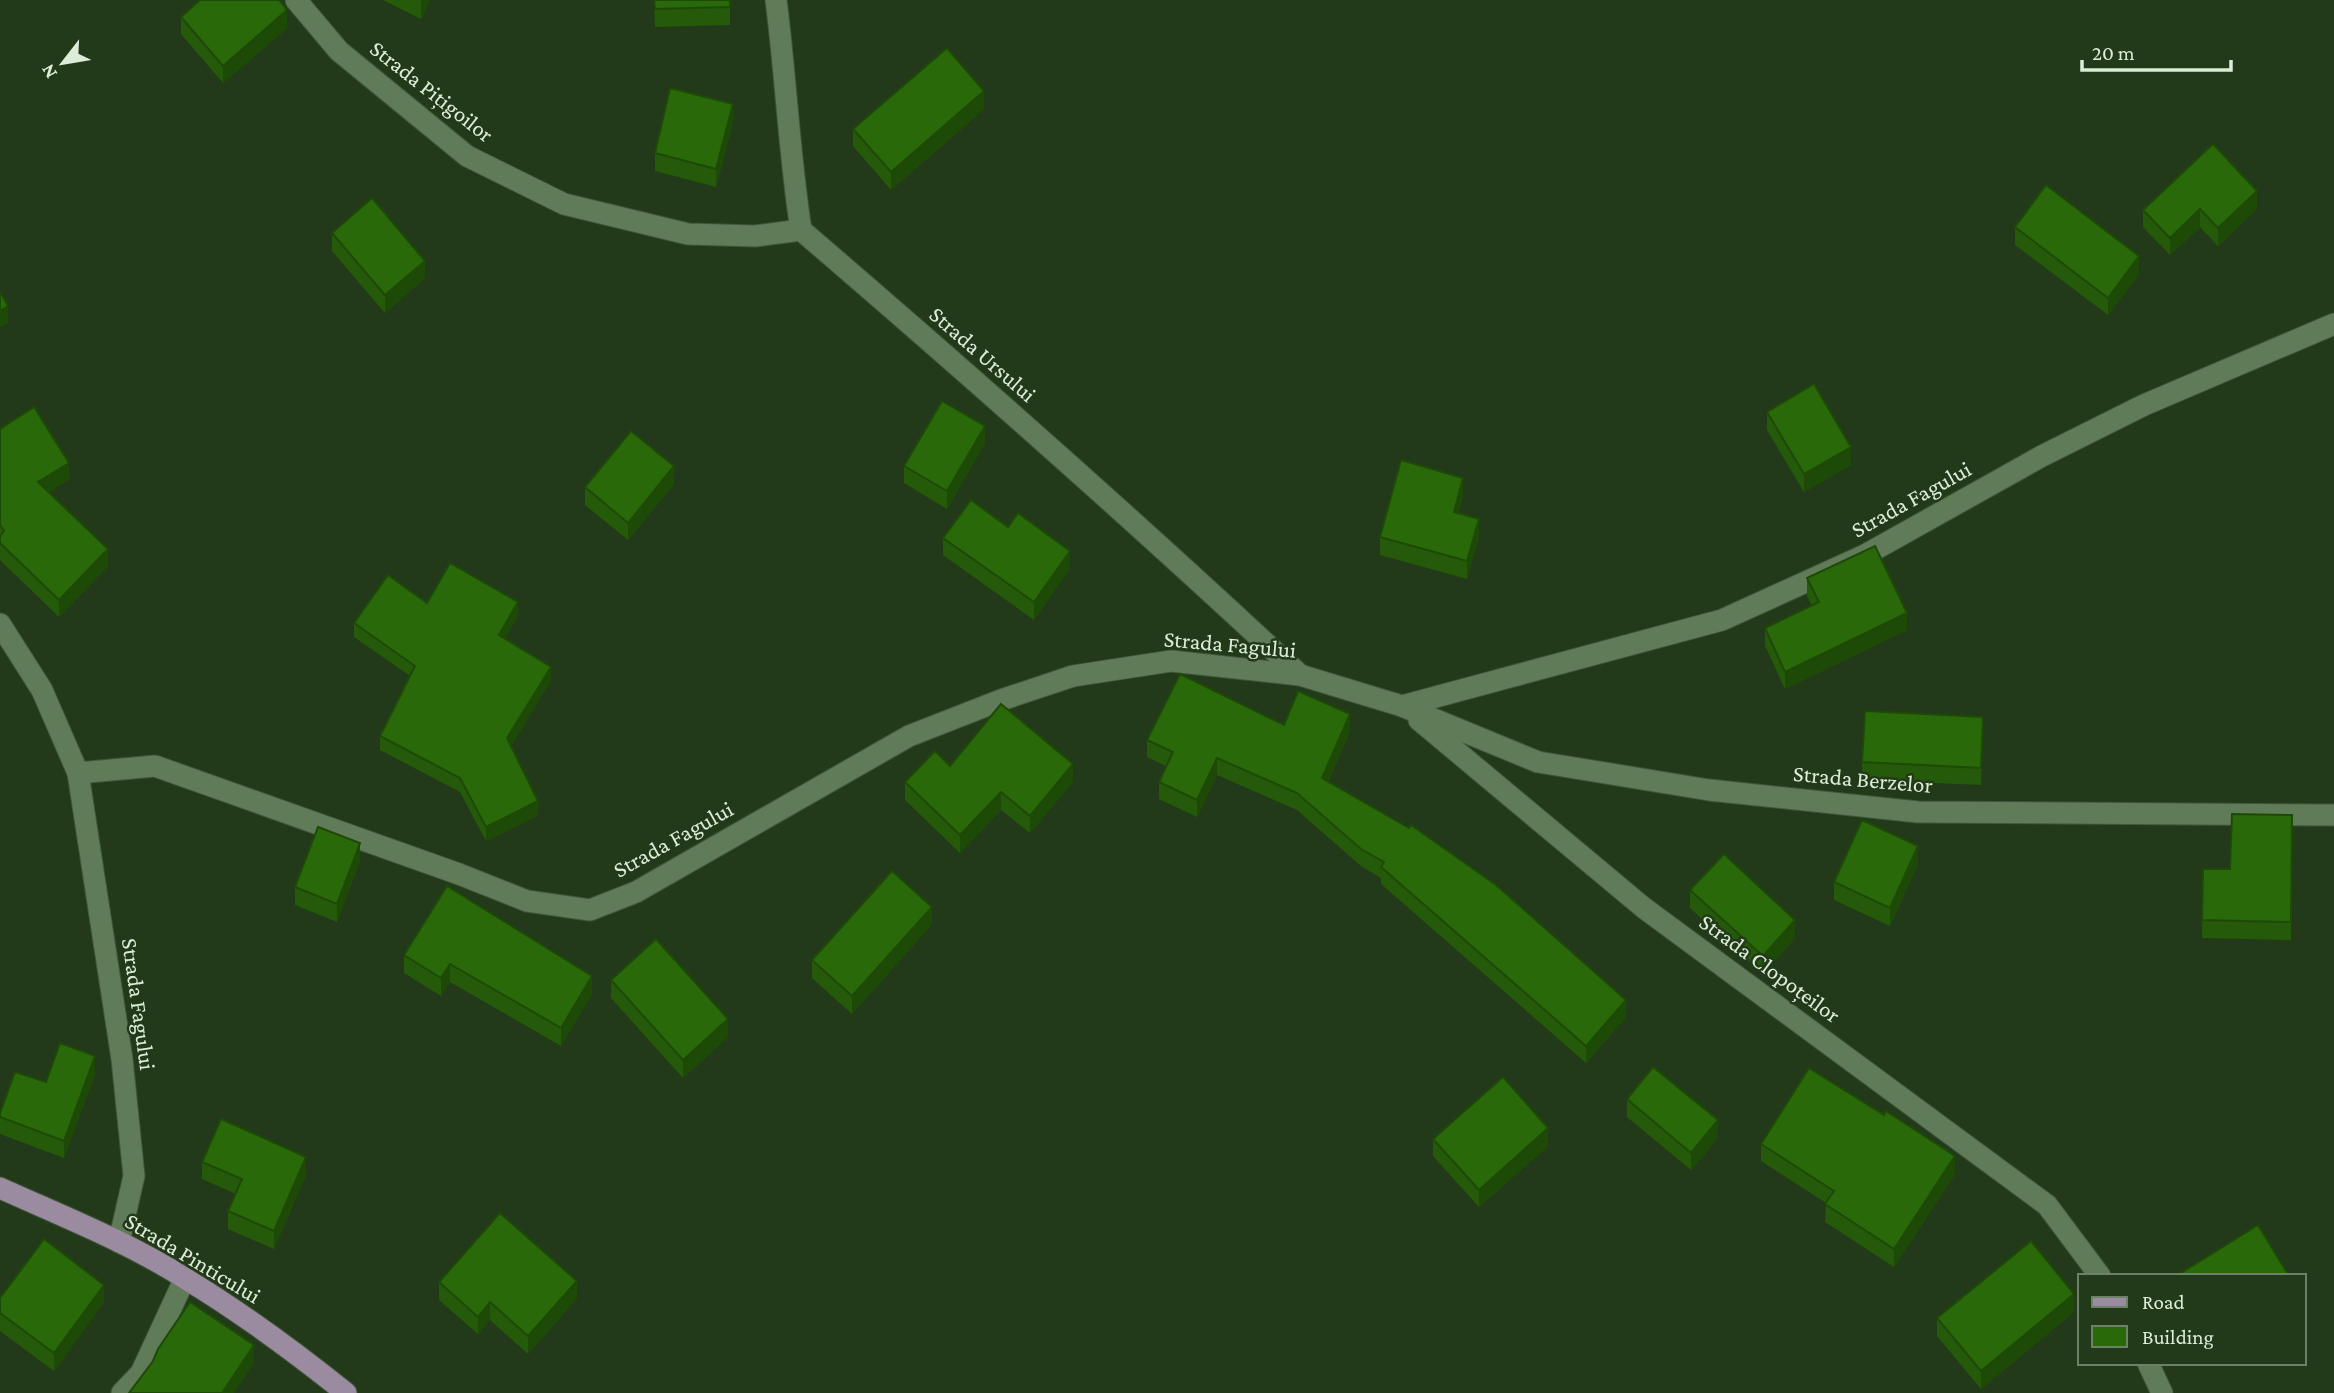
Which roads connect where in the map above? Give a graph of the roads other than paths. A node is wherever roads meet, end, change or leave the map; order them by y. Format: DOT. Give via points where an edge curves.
graph roads {
  1 [pos="296,0"];
  2 [pos="775,0"];
  3 [pos="801,230"];
  4 [pos="2334,324"];
  5 [pos="0,624"];
  6 [pos="1300,675"];
  7 [pos="1402,706"];
  8 [pos="78,773"];
  9 [pos="2334,815"];
  10 [pos="0,1188"];
  11 [pos="119,1242"];
  12 [pos="2099,1274"];
  13 [pos="185,1278"];
  14 [pos="2149,1365"];
  15 [pos="122,1393"];
  16 [pos="346,1393"];
  17 [pos="2162,1393"];
  1 -- 3 [label="street, Strada Pițigoilor" via="339,51 467,156 564,204 688,234 755,236"];
  2 -- 3 [label="street"];
  3 -- 6 [label="street, Strada Ursului"];
  4 -- 7 [label="street, Strada Fagului" via="2144,405 2042,456 1866,555 1722,620"];
  5 -- 8 [label="street, Strada Fagului" via="42,690"];
  6 -- 7 [label="street, Strada Fagului"];
  6 -- 8 [label="street, Strada Fagului" via="1171,661 1073,676 1000,700 909,736 636,892 590,910 527,901 155,766"];
  7 -- 9 [label="street, Strada Berzelor" via="1538,762 1709,790 1918,812"];
  7 -- 12 [label="street, Strada Clopoțeilor" via="1644,908 2047,1205"];
  8 -- 11 [label="street, Strada Fagului" via="122,1059 134,1176"];
  10 -- 11 [label="main road, Strada Pinticului"];
  11 -- 13 [label="main road, Strada Pinticului"];
  13 -- 15 [label="street" via="141,1373"];
  13 -- 16 [label="main road, Strada Pinticului" via="288,1347"];
  14 -- 17 [label="street"];
}
